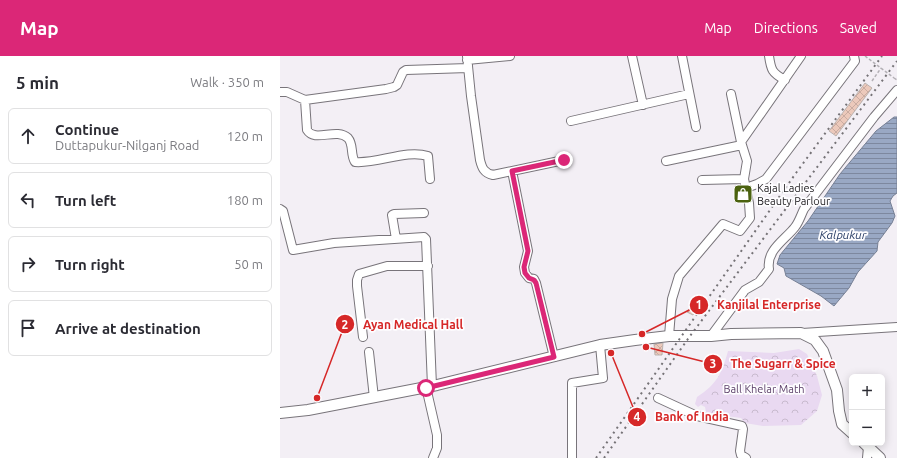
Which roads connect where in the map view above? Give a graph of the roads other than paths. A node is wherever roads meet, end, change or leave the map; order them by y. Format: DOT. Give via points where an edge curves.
graph roads {
  1 [pos="510,56"];
  2 [pos="632,56"];
  3 [pos="682,56"];
  4 [pos="769,56"];
  5 [pos="801,56"];
  6 [pos="854,56"];
  7 [pos="467,61"];
  8 [pos="785,80"];
  9 [pos="897,90"];
  10 [pos="280,92"];
  11 [pos="690,94"];
  12 [pos="731,94"];
  13 [pos="305,100"];
  14 [pos="643,105"];
  15 [pos="571,121"];
  16 [pos="696,127"];
  17 [pos="741,143"];
  18 [pos="564,160"];
  19 [pos="666,161"];
  20 [pos="512,171"];
  21 [pos="744,179"];
  22 [pos="430,180"];
  23 [pos="702,180"];
  24 [pos="746,188"];
  25 [pos="280,209"];
  26 [pos="424,213"];
  27 [pos="396,239"];
  28 [pos="428,266"];
  29 [pos="897,327"];
  30 [pos="801,333"];
  31 [pos="669,336"];
  32 [pos="711,336"];
  33 [pos="363,337"];
  34 [pos="600,346"];
  35 [pos="369,352"];
  36 [pos="554,357"];
  37 [pos="429,387"];
  38 [pos="374,398"];
  39 [pos="658,398"];
  40 [pos="280,413"];
  41 [pos="849,430"];
  42 [pos="866,446"];
  43 [pos="867,446"];
  44 [pos="433,458"];
  45 [pos="572,458"];
  46 [pos="746,458"];
  47 [pos="867,458"];
  48 [pos="880,458"];
  1 -- 7 [label="street"];
  2 -- 14 [label="street"];
  3 -- 11 [label="street"];
  4 -- 8 [label="street" via="775,75"];
  5 -- 8 [label="street"];
  6 -- 24 [label="street" via="855,61 766,179"];
  7 -- 13 [label="street" via="406,70 394,87"];
  7 -- 20 [label="street" via="482,168 486,174 492,175"];
  8 -- 17 [label="street"];
  9 -- 32 [label="street" via="804,209 796,226 774,248 769,269 759,282 745,290"];
  10 -- 13 [label="street"];
  11 -- 14 [label="street"];
  11 -- 16 [label="street"];
  12 -- 17 [label="street"];
  13 -- 22 [label="street" via="309,134 345,136 351,143 355,162 405,155 428,156"];
  14 -- 15 [label="street"];
  17 -- 19 [label="street"];
  17 -- 21 [label="street" via="747,161"];
  18 -- 20 [label="street"];
  20 -- 36 [label="street" via="528,251 525,273 536,283"];
  21 -- 23 [label="street"];
  21 -- 24 [label="street"];
  24 -- 31 [label="street" via="750,218 740,231 724,224 679,276 672,299"];
  25 -- 27 [label="street" via="283,211 293,250 334,243"];
  26 -- 27 [label="street" via="392,215"];
  27 -- 28 [label="street" via="424,237"];
  28 -- 33 [label="street" via="387,266 359,274 356,286"];
  28 -- 37 [label="street"];
  29 -- 30 [label="street"];
  30 -- 32 [label="main road"];
  30 -- 41 [label="main road" via="815,340 823,351 837,390 842,424"];
  31 -- 32 [label="main road"];
  31 -- 34 [label="main road"];
  34 -- 36 [label="main road"];
  34 -- 45 [label="street" via="603,378 572,383"];
  35 -- 38 [label="street"];
  36 -- 37 [label="main road"];
  37 -- 38 [label="main road"];
  37 -- 44 [label="street" via="437,435 437,448"];
  38 -- 40 [label="main road"];
  39 -- 46 [label="street" via="696,416 742,426 740,451"];
  42 -- 47 [label="street"];
  43 -- 48 [label="main road"];
}
